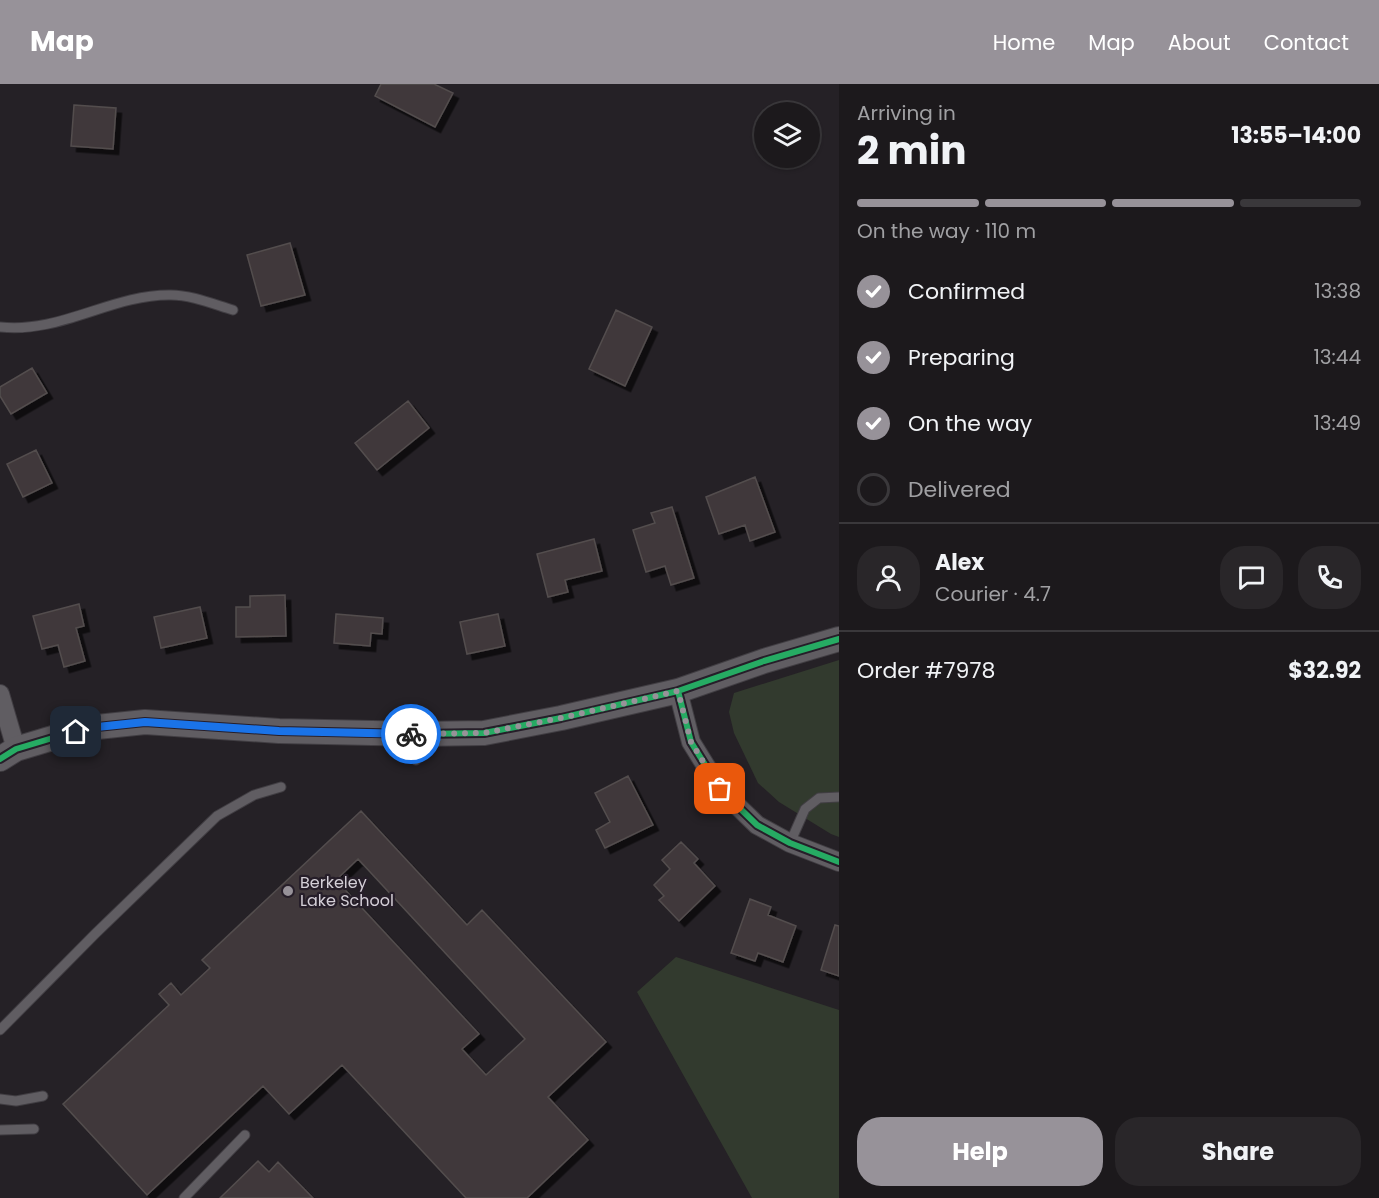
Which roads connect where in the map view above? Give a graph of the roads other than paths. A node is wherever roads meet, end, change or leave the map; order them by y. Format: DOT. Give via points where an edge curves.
graph roads {
  1 [pos="233,310"];
  2 [pos="0,327"];
  3 [pos="839,639"];
  4 [pos="678,691"];
  5 [pos="0,694"];
  6 [pos="419,734"];
  7 [pos="8,754"];
  8 [pos="416,760"];
  9 [pos="281,787"];
  10 [pos="839,797"];
  11 [pos="790,843"];
  12 [pos="839,862"];
  13 [pos="0,1030"];
  14 [pos="43,1096"];
  15 [pos="0,1099"];
  16 [pos="34,1129"];
  17 [pos="0,1130"];
  18 [pos="245,1136"];
  19 [pos="184,1198"];
  1 -- 2 [label="lane" via="172,295 110,304 72,319 40,325"];
  3 -- 4 [label="street"];
  4 -- 6 [label="street" via="484,733"];
  4 -- 11 [label="street" via="691,742 720,789 757,825"];
  5 -- 7 [label="street"];
  6 -- 7 [label="street" via="279,731 145,722 97,727"];
  6 -- 8 [label="lane"];
  9 -- 13 [label="lane" via="254,795 217,816"];
  10 -- 11 [label="lane" via="819,798 805,810"];
  11 -- 12 [label="street"];
  14 -- 15 [label="lane" via="16,1101"];
  16 -- 17 [label="lane"];
  18 -- 19 [label="lane"];
}
